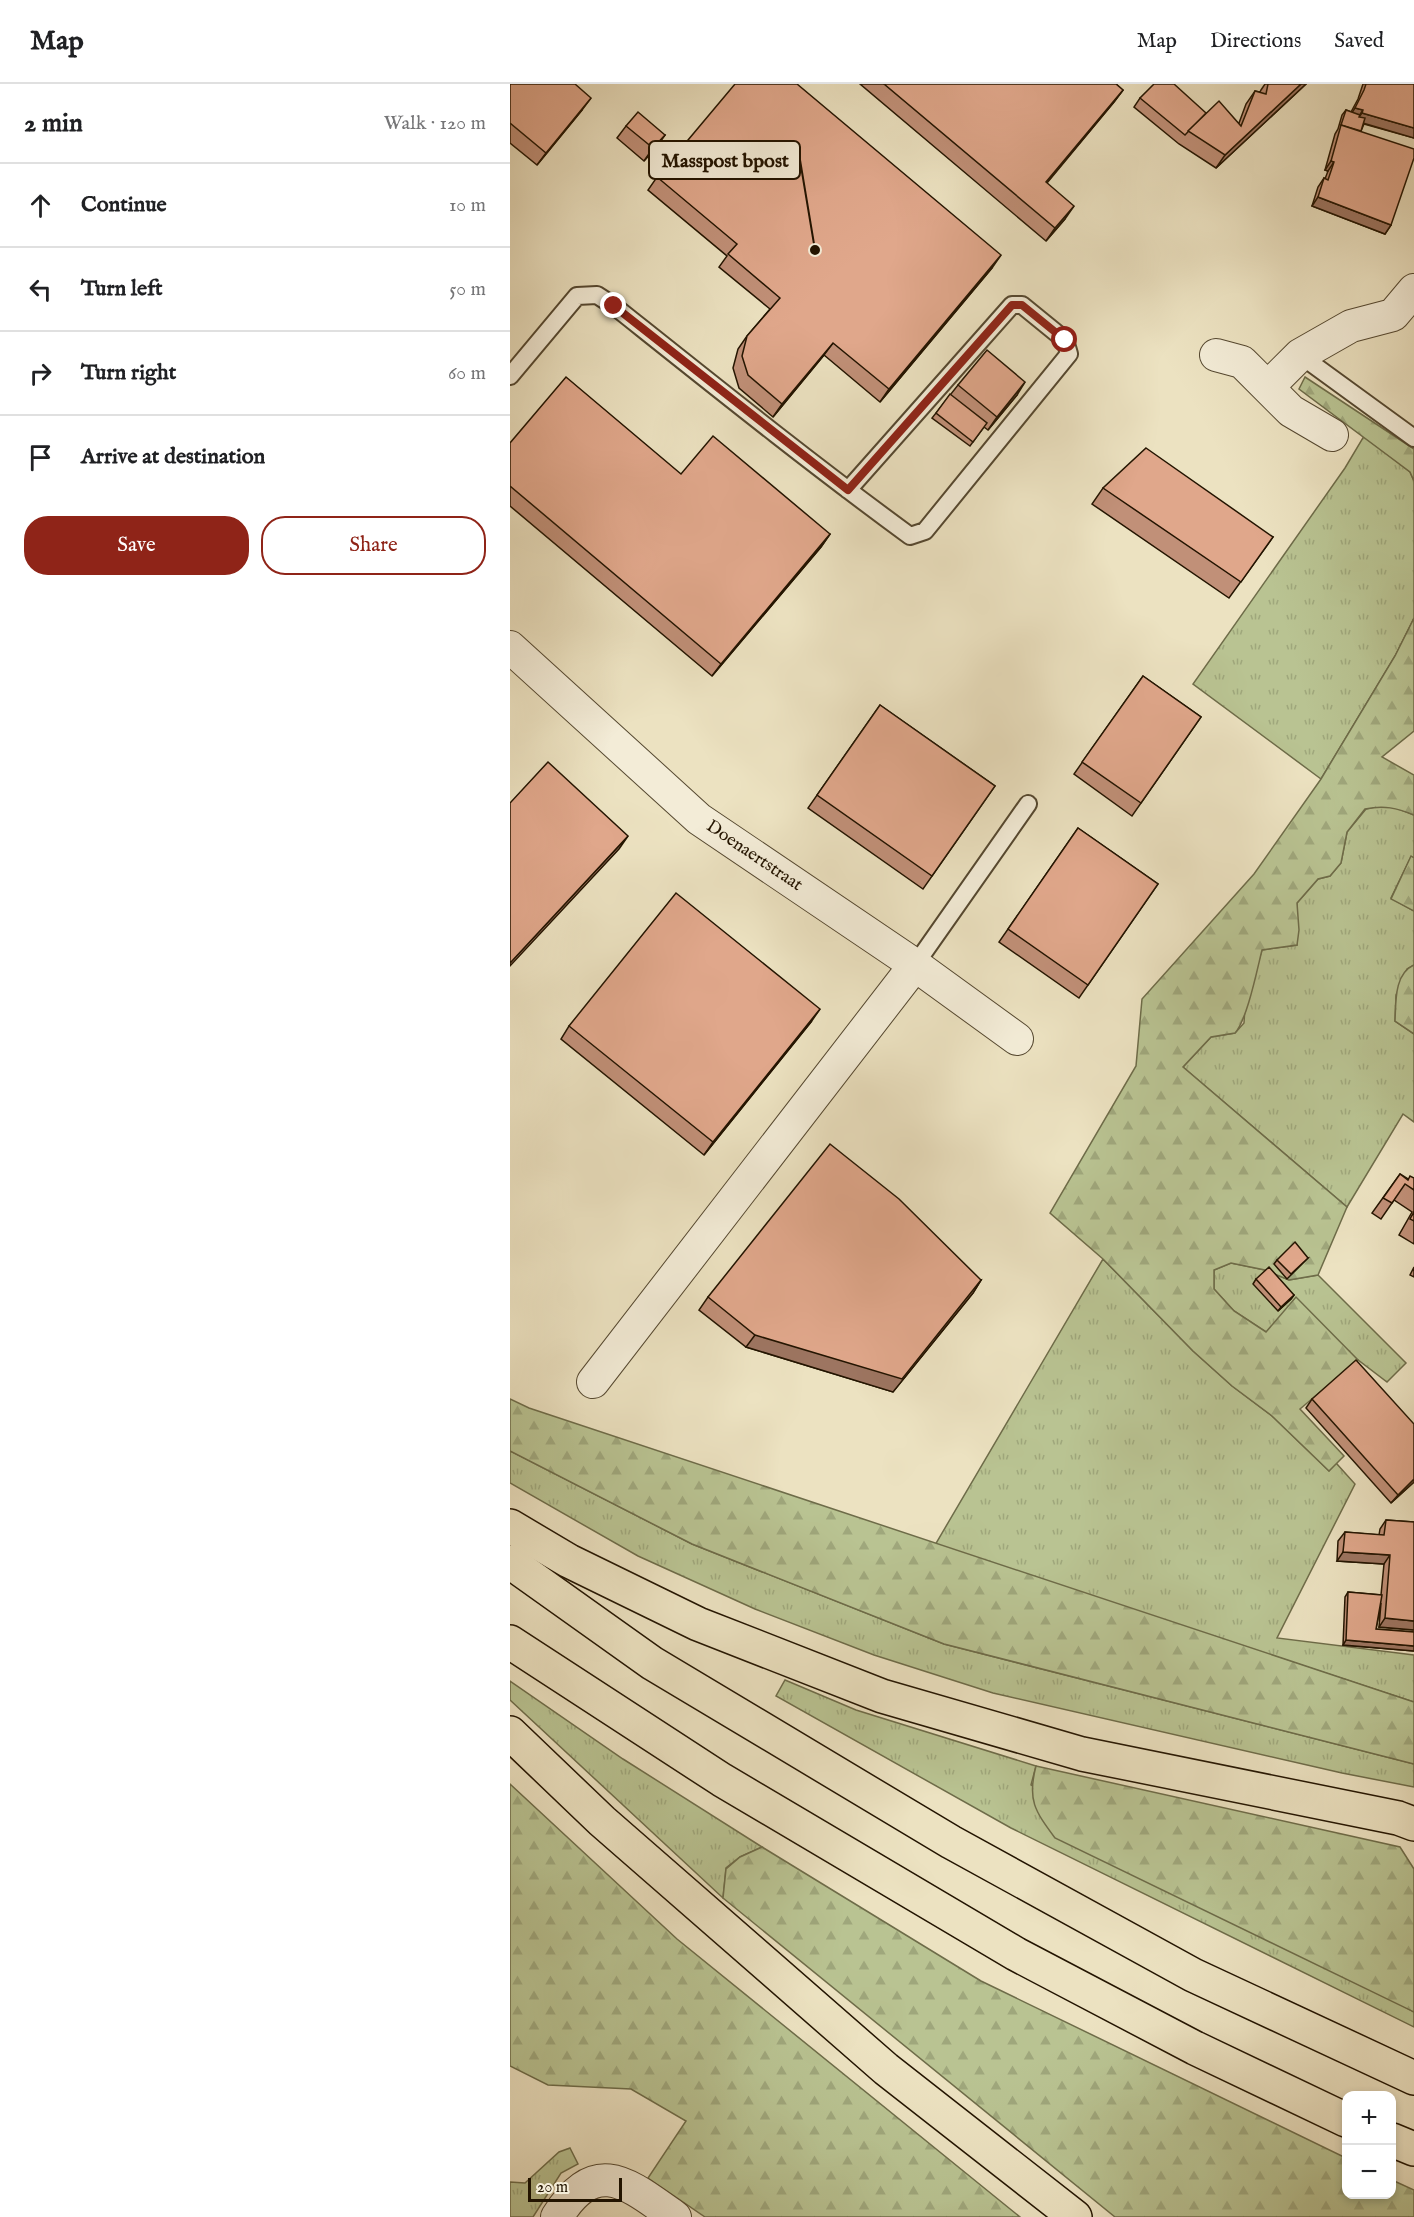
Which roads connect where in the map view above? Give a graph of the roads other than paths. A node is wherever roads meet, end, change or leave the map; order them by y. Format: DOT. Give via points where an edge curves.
graph roads {
  1 [pos="1414,290"];
  2 [pos="1216,355"];
  3 [pos="1300,355"];
  4 [pos="510,376"];
  5 [pos="1269,386"];
  6 [pos="1332,435"];
  7 [pos="1414,438"];
  8 [pos="848,490"];
  9 [pos="510,647"];
  10 [pos="1028,804"];
  11 [pos="915,965"];
  12 [pos="1017,1039"];
  13 [pos="593,1382"];
  14 [pos="510,1526"];
  15 [pos="510,1562"];
  16 [pos="510,1642"];
  17 [pos="510,1733"];
  18 [pos="1409,1820"];
  19 [pos="1414,2078"];
  20 [pos="1342,2118"];
  21 [pos="1396,2142"];
  22 [pos="1414,2149"];
  23 [pos="557,2217"];
  24 [pos="675,2217"];
  25 [pos="1075,2217"];
  1 -- 3 [label="street" via="1393,315 1351,326"];
  2 -- 5 [label="street" via="1242,362"];
  3 -- 5 [label="street"];
  3 -- 7 [label="lane"];
  4 -- 8 [label="lane" via="577,296 597,295"];
  5 -- 6 [label="street" via="1292,411"];
  8 -- 8 [label="lane" via="1012,305 1022,305 1065,340 1069,354 925,531 910,536"];
  9 -- 11 [label="street, Doenaertstraat" via="699,819"];
  10 -- 11 [label="lane"];
  11 -- 12 [label="street, Doenaertstraat"];
  11 -- 13 [label="street"];
  14 -- 18 [label="highway" via="569,1561 698,1624 882,1695 1082,1754"];
  15 -- 19 [label="highway" via="652,1663 951,1842 1193,1975"];
  16 -- 20 [label="highway" via="722,1780 1016,1954 1195,2048"];
  17 -- 25 [label="highway" via="602,1821 878,2061"];
  21 -- 22 [label="highway"];
  23 -- 24 [label="street" via="573,2193 600,2179 615,2180"];
}
